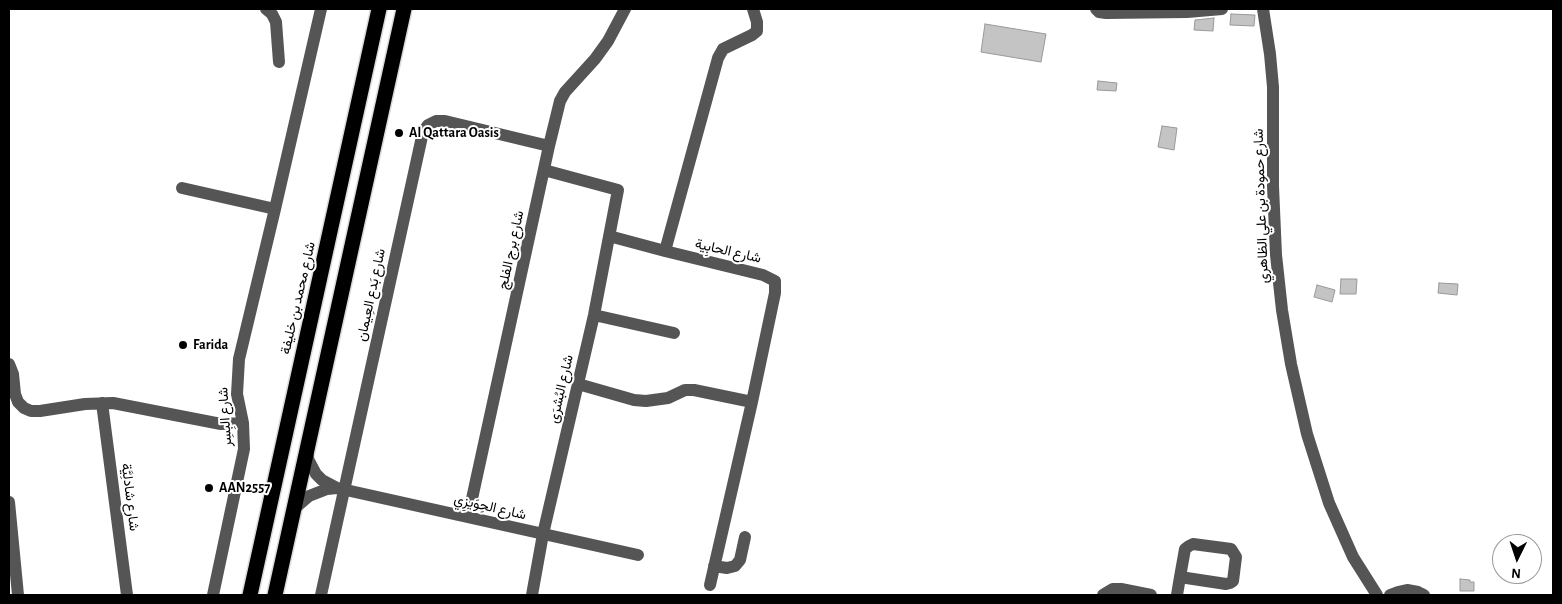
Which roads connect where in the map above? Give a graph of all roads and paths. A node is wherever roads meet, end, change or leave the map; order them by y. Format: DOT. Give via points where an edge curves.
graph roads {
  1 [pos="266,9"];
  2 [pos="321,9"];
  3 [pos="379,9"];
  4 [pos="404,9"];
  5 [pos="625,9"];
  6 [pos="753,9"];
  7 [pos="1096,9"];
  8 [pos="1222,9"];
  9 [pos="1263,9"];
  10 [pos="279,62"];
  11 [pos="549,146"];
  12 [pos="544,170"];
  13 [pos="182,188"];
  14 [pos="275,208"];
  15 [pos="609,236"];
  16 [pos="665,251"];
  17 [pos="594,315"];
  18 [pos="674,333"];
  19 [pos="9,364"];
  20 [pos="578,384"];
  21 [pos="752,402"];
  22 [pos="102,403"];
  23 [pos="243,423"];
  24 [pos="307,451"];
  25 [pos="340,488"];
  26 [pos="9,502"];
  27 [pos="295,508"];
  28 [pos="468,517"];
  29 [pos="543,534"];
  30 [pos="745,537"];
  31 [pos="638,556"];
  32 [pos="714,566"];
  33 [pos="1180,577"];
  34 [pos="710,585"];
  35 [pos="18,595"];
  36 [pos="128,595"];
  37 [pos="213,595"];
  38 [pos="250,595"];
  39 [pos="275,595"];
  40 [pos="321,595"];
  41 [pos="532,595"];
  42 [pos="1103,595"];
  43 [pos="1151,595"];
  44 [pos="1177,595"];
  45 [pos="1377,595"];
  46 [pos="1390,595"];
  47 [pos="1424,595"];
  1 -- 10 [label="street" via="276,22"];
  2 -- 14 [label="street, شارع البِسِر"];
  3 -- 38 [label="highway, شارع محمد بن خليفة"];
  4 -- 24 [label="highway"];
  5 -- 11 [label="street, شارع برج الفلج" via="595,59 565,92"];
  6 -- 16 [label="street" via="757,31 723,49 718,58"];
  7 -- 8 [label="street" via="1106,13"];
  9 -- 45 [label="street, شارع حمودة بن علي الظاهري" via="1272,87 1276,255 1291,364 1307,434 1329,503 1353,557"];
  11 -- 12 [label="street, شارع برج الفلج"];
  11 -- 25 [label="street, شارع بَدع العِيمان" via="445,121 436,121 423,132"];
  12 -- 15 [label="street, شارع البُشرَى" via="618,190"];
  12 -- 28 [label="street, شارع برج الفلج"];
  13 -- 14 [label="street"];
  14 -- 23 [label="street, شارع البِسِر" via="239,360 237,394"];
  15 -- 16 [label="street"];
  15 -- 17 [label="street, شارع البُشرَى"];
  16 -- 21 [label="street, شارع الحابِية" via="763,274 774,281 775,293"];
  17 -- 18 [label="street"];
  17 -- 20 [label="street, شارع البُشرَى"];
  19 -- 22 [label="street" via="18,402 31,411"];
  20 -- 21 [label="street" via="634,400 657,400 694,390"];
  20 -- 29 [label="street, شارع البُشرَى"];
  21 -- 32 [label="street, شارع الحابِية"];
  22 -- 23 [label="street" via="221,424"];
  22 -- 36 [label="street, شارع شادلِيَّة"];
  23 -- 37 [label="street, شارع البِسِر" via="244,449"];
  24 -- 25 [label="street, شارع الحِوَيزِي" via="316,474"];
  24 -- 27 [label="highway"];
  25 -- 27 [label="street, شارع الحِوَيزِي" via="309,496"];
  25 -- 28 [label="street, شارع الحِوَيزِي"];
  25 -- 40 [label="street, شارع بَدع العِيمان"];
  26 -- 35 [label="street"];
  27 -- 39 [label="highway"];
  28 -- 29 [label="street, شارع الحِوَيزِي"];
  29 -- 31 [label="street, شارع الحِوَيزِي"];
  29 -- 41 [label="street, شارع البُشرَى"];
  30 -- 32 [label="street" via="740,560 735,566"];
  32 -- 34 [label="street, شارع الحابِية"];
  33 -- 33 [label="street" via="1186,549 1193,544 1230,548 1236,556 1230,583"];
  33 -- 44 [label="street"];
  42 -- 43 [label="street" via="1121,589"];
  46 -- 47 [label="street" via="1407,590"];
}
